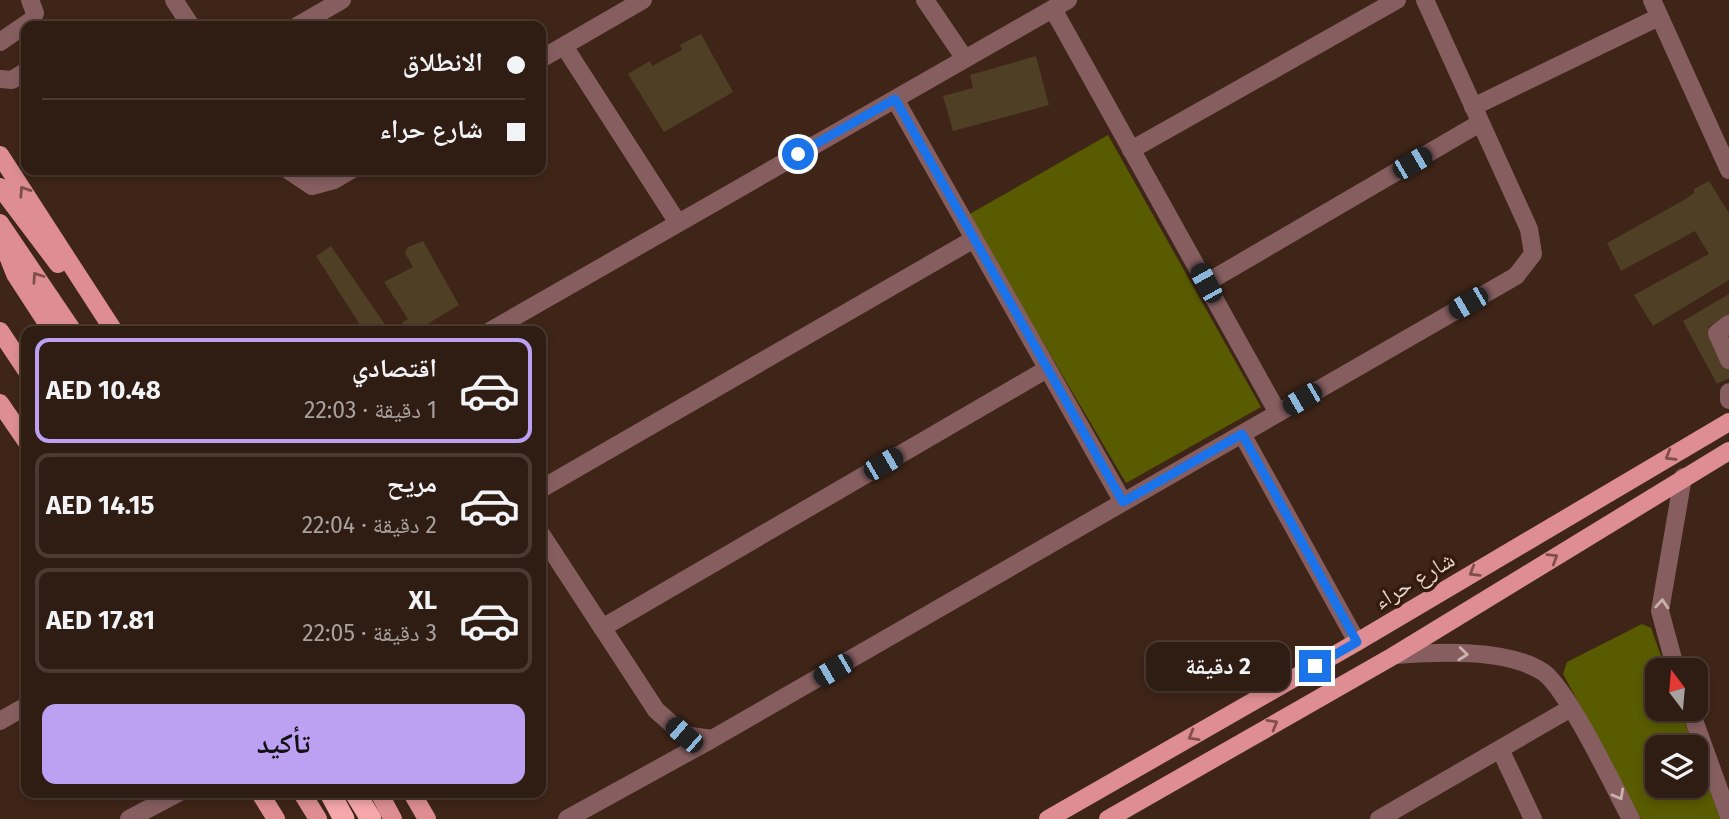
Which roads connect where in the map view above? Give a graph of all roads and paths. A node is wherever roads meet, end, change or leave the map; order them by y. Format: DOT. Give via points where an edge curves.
graph roads {
  1 [pos="30,0"];
  2 [pos="174,0"];
  3 [pos="342,0"];
  4 [pos="643,0"];
  5 [pos="925,0"];
  6 [pos="1398,0"];
  7 [pos="1425,0"];
  8 [pos="1060,4"];
  9 [pos="1655,8"];
  10 [pos="31,21"];
  11 [pos="188,21"];
  12 [pos="306,21"];
  13 [pos="21,28"];
  14 [pos="0,42"];
  15 [pos="564,46"];
  16 [pos="546,57"];
  17 [pos="965,59"];
  18 [pos="21,74"];
  19 [pos="0,79"];
  20 [pos="895,99"];
  21 [pos="1477,115"];
  22 [pos="1131,150"];
  23 [pos="0,155"];
  24 [pos="1728,163"];
  25 [pos="292,175"];
  26 [pos="342,175"];
  27 [pos="0,187"];
  28 [pos="0,223"];
  29 [pos="678,223"];
  30 [pos="0,236"];
  31 [pos="974,239"];
  32 [pos="1206,283"];
  33 [pos="1729,324"];
  34 [pos="49,326"];
  35 [pos="70,326"];
  36 [pos="105,326"];
  37 [pos="111,326"];
  38 [pos="499,326"];
  39 [pos="2,335"];
  40 [pos="21,352"];
  41 [pos="1729,360"];
  42 [pos="21,363"];
  43 [pos="1047,369"];
  44 [pos="1729,392"];
  45 [pos="1729,400"];
  46 [pos="0,402"];
  47 [pos="1278,413"];
  48 [pos="1729,422"];
  49 [pos="21,434"];
  50 [pos="1242,434"];
  51 [pos="1729,451"];
  52 [pos="1683,477"];
  53 [pos="546,486"];
  54 [pos="1123,502"];
  55 [pos="546,542"];
  56 [pos="602,628"];
  57 [pos="1357,642"];
  58 [pos="1395,655"];
  59 [pos="1673,658"];
  60 [pos="21,708"];
  61 [pos="1571,708"];
  62 [pos="1231,714"];
  63 [pos="1,717"];
  64 [pos="1695,721"];
  65 [pos="712,739"];
  66 [pos="1248,739"];
  67 [pos="1500,749"];
  68 [pos="1725,794"];
  69 [pos="169,798"];
  70 [pos="263,798"];
  71 [pos="305,798"];
  72 [pos="333,798"];
  73 [pos="358,798"];
  74 [pos="382,798"];
  75 [pos="415,798"];
  76 [pos="1729,817"];
  77 [pos="129,819"];
  78 [pos="276,819"];
  79 [pos="318,819"];
  80 [pos="344,819"];
  81 [pos="371,819"];
  82 [pos="393,819"];
  83 [pos="427,819"];
  84 [pos="567,819"];
  85 [pos="1048,819"];
  86 [pos="1108,819"];
  87 [pos="1379,819"];
  88 [pos="1533,819"];
  89 [pos="1632,819"];
  1 -- 10 [label="street" via="35,13"];
  2 -- 11 [label="street"];
  3 -- 12 [label="street"];
  4 -- 15 [label="street"];
  5 -- 17 [label="street"];
  6 -- 22 [label="street"];
  7 -- 21 [label="street"];
  8 -- 17 [label="street"];
  8 -- 22 [label="street"];
  9 -- 21 [label="street"];
  9 -- 24 [label="street"];
  13 -- 14 [label="street"];
  15 -- 16 [label="street"];
  15 -- 29 [label="street"];
  17 -- 20 [label="street"];
  18 -- 19 [label="street" via="12,80"];
  20 -- 29 [label="street"];
  20 -- 31 [label="street"];
  21 -- 32 [label="street"];
  21 -- 47 [label="street" via="1529,229 1534,254 1516,276"];
  22 -- 32 [label="street"];
  37 -- 23 [label="main road, one-way"];
  25 -- 26 [label="street" via="312,186"];
  27 -- 36 [label="main road"];
  35 -- 28 [label="main road, one-way"];
  29 -- 38 [label="street"];
  30 -- 34 [label="main road" via="15,274"];
  31 -- 43 [label="street"];
  31 -- 53 [label="street"];
  32 -- 47 [label="street"];
  33 -- 41 [label="street" via="1717,333"];
  39 -- 40 [label="main road"];
  39 -- 42 [label="main road"];
  43 -- 54 [label="street"];
  43 -- 56 [label="street"];
  44 -- 45 [label="street"];
  46 -- 49 [label="main road"];
  47 -- 50 [label="street"];
  48 -- 57 [label="main road, شارع حراء, one-way"];
  50 -- 54 [label="street"];
  50 -- 57 [label="street"];
  51 -- 52 [label="main road"];
  58 -- 52 [label="main road, one-way"];
  59 -- 52 [label="street, one-way" via="1660,611"];
  54 -- 65 [label="street"];
  55 -- 56 [label="street"];
  56 -- 65 [label="street" via="656,710 684,735"];
  57 -- 62 [label="main road, شارع حراء"];
  58 -- 61 [label="street, one-way" via="1442,652 1509,659 1544,673"];
  66 -- 58 [label="main road, one-way"];
  60 -- 63 [label="street"];
  61 -- 67 [label="street"];
  61 -- 89 [label="street, one-way"];
  62 -- 66 [label="main road"];
  62 -- 85 [label="main road, شارع حراء, one-way"];
  64 -- 68 [label="street"];
  65 -- 84 [label="street"];
  66 -- 86 [label="main road"];
  67 -- 87 [label="street"];
  67 -- 88 [label="street"];
  68 -- 76 [label="street"];
  69 -- 77 [label="street"];
  70 -- 78 [label="main road"];
  71 -- 79 [label="main road"];
  72 -- 80 [label="highway"];
  73 -- 81 [label="highway"];
  74 -- 82 [label="main road"];
  75 -- 83 [label="main road"];
}
